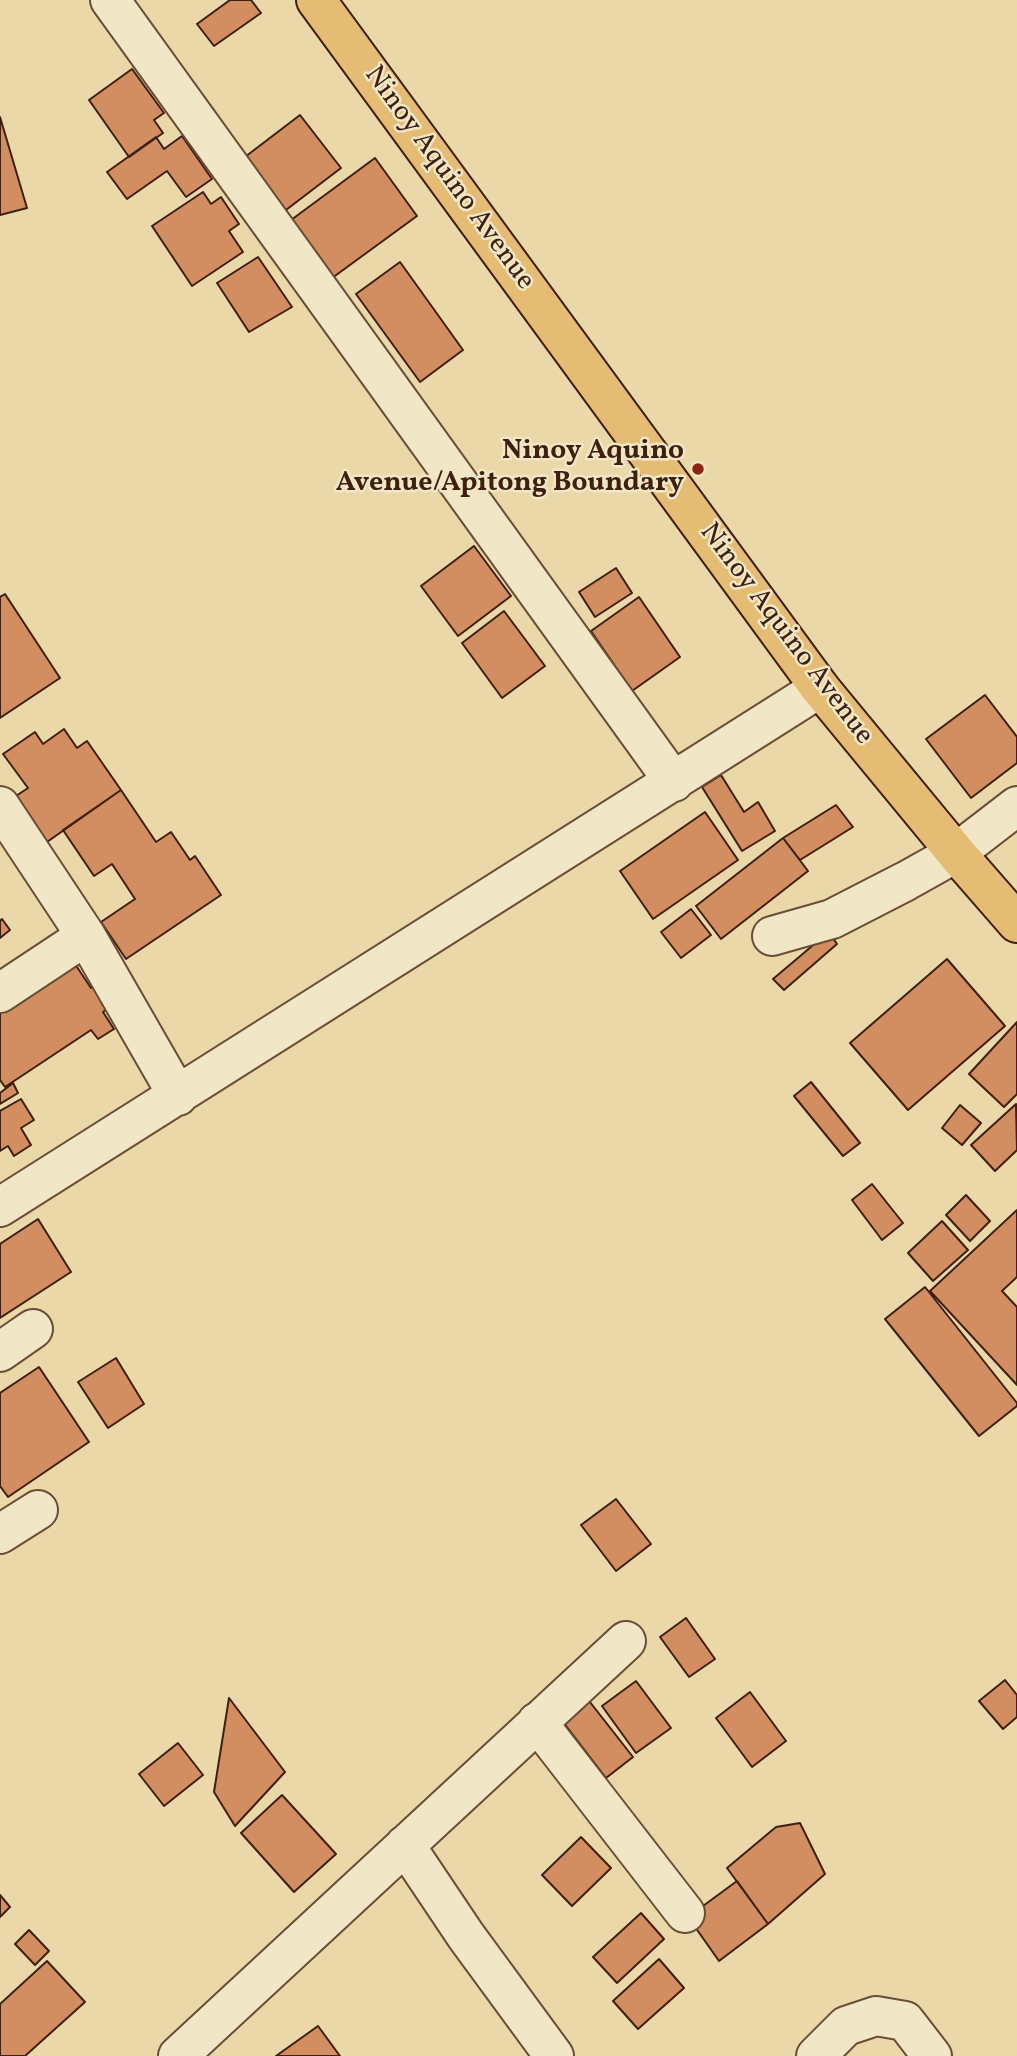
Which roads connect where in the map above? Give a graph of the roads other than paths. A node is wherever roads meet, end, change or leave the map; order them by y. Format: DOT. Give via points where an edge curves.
graph roads {
  1 [pos="110,0"];
  2 [pos="316,0"];
  3 [pos="820,688"];
  4 [pos="674,782"];
  5 [pos="0,806"];
  6 [pos="1017,806"];
  7 [pos="956,853"];
  8 [pos="1017,923"];
  9 [pos="86,936"];
  10 [pos="772,936"];
  11 [pos="0,993"];
  12 [pos="178,1096"];
  13 [pos="0,1207"];
  14 [pos="33,1329"];
  15 [pos="0,1352"];
  16 [pos="38,1510"];
  17 [pos="0,1534"];
  18 [pos="626,1641"];
  19 [pos="537,1722"];
  20 [pos="405,1845"];
  21 [pos="685,1913"];
  22 [pos="183,2054"];
  23 [pos="554,2056"];
  24 [pos="816,2056"];
  25 [pos="932,2056"];
  1 -- 4 [label="street"];
  2 -- 3 [label="main road, Ninoy Aquino Avenue"];
  3 -- 4 [label="street"];
  3 -- 7 [label="main road, Ninoy Aquino Avenue"];
  4 -- 12 [label="street"];
  5 -- 9 [label="street"];
  6 -- 7 [label="street"];
  7 -- 8 [label="main road, Ninoy Aquino Avenue"];
  7 -- 10 [label="street" via="832,919"];
  9 -- 11 [label="street"];
  9 -- 12 [label="street"];
  12 -- 13 [label="street"];
  14 -- 15 [label="street"];
  16 -- 17 [label="street"];
  18 -- 19 [label="street"];
  19 -- 20 [label="street"];
  19 -- 21 [label="street"];
  20 -- 22 [label="street"];
  20 -- 23 [label="street"];
  24 -- 25 [label="street" via="846,2026 876,2016 905,2021"];
}
